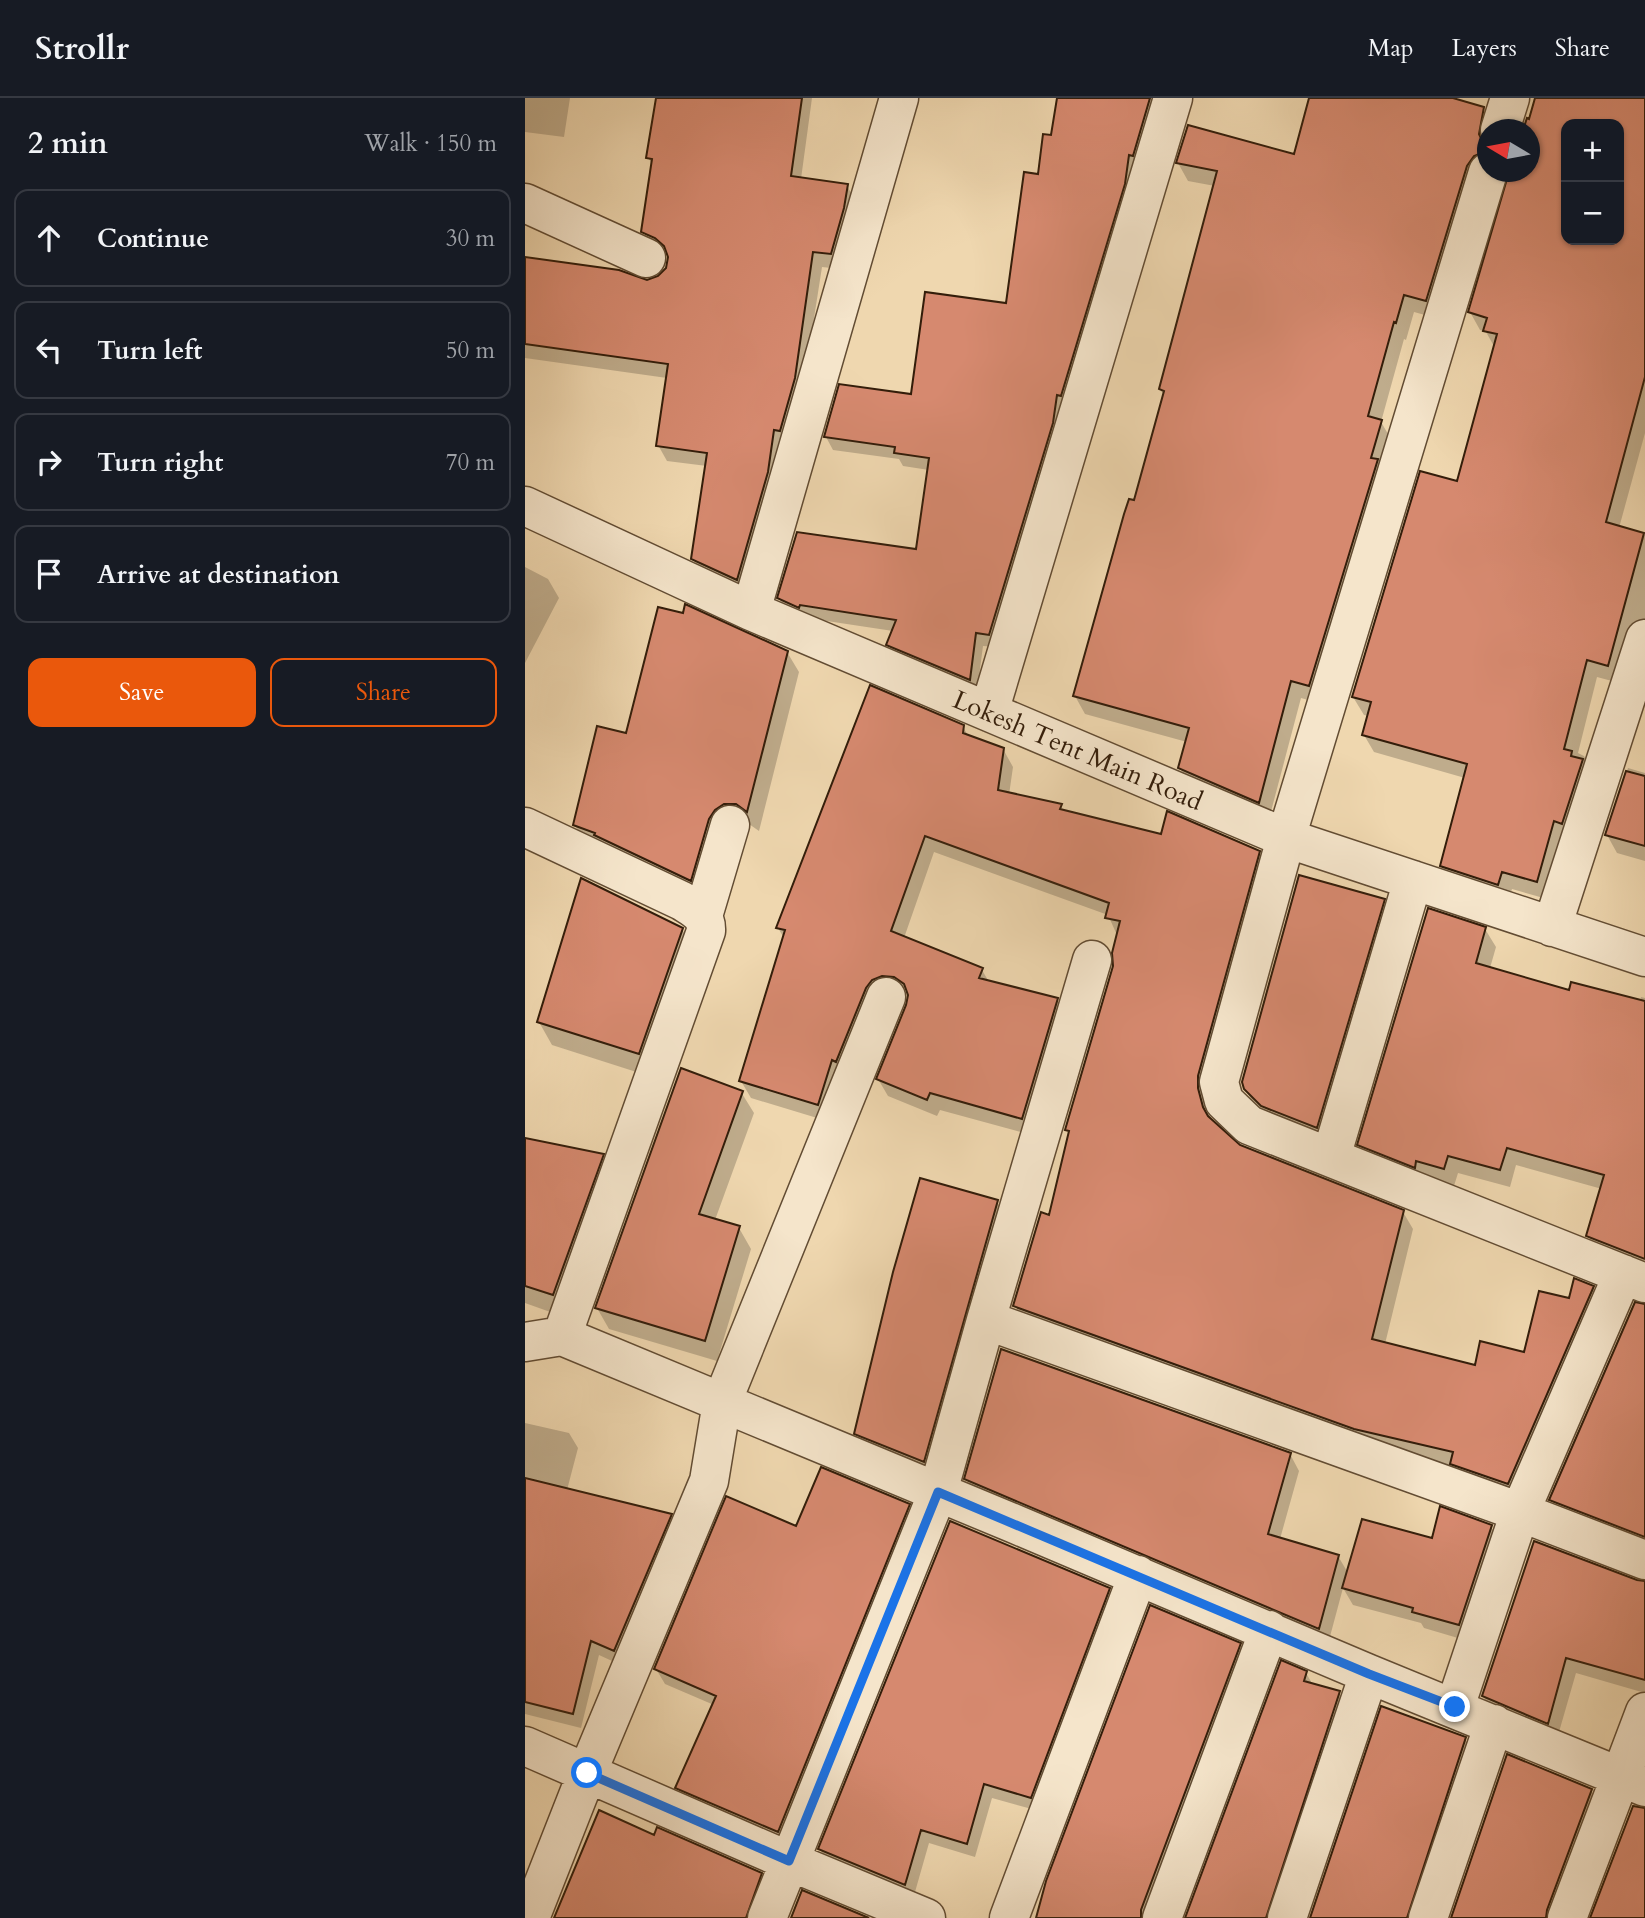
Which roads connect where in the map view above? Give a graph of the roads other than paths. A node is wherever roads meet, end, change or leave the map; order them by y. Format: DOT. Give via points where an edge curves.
graph roads {
  1 [pos="899,98"];
  2 [pos="1173,98"];
  3 [pos="1510,98"];
  4 [pos="1503,119"];
  5 [pos="1485,182"];
  6 [pos="525,203"];
  7 [pos="646,258"];
  8 [pos="525,506"];
  9 [pos="751,611"];
  10 [pos="1645,639"];
  11 [pos="989,712"];
  12 [pos="730,825"];
  13 [pos="525,827"];
  14 [pos="1286,838"];
  15 [pos="1413,880"];
  16 [pos="703,916"];
  17 [pos="1552,927"];
  18 [pos="1645,957"];
  19 [pos="1092,960"];
  20 [pos="885,998"];
  21 [pos="1331,1157"];
  22 [pos="1634,1279"];
  23 [pos="986,1320"];
  24 [pos="562,1336"];
  25 [pos="525,1342"];
  26 [pos="722,1402"];
  27 [pos="938,1492"];
  28 [pos="1520,1512"];
  29 [pos="1645,1560"];
  30 [pos="1138,1575"];
  31 [pos="1269,1630"];
  32 [pos="1369,1674"];
  33 [pos="1455,1707"];
  34 [pos="1645,1712"];
  35 [pos="1494,1724"];
  36 [pos="525,1746"];
  37 [pos="587,1773"];
  38 [pos="1632,1781"];
  39 [pos="789,1861"];
  40 [pos="911,1915"];
  41 [pos="530,1918"];
  42 [pos="767,1918"];
  43 [pos="1009,1918"];
  44 [pos="1162,1918"];
  45 [pos="1287,1918"];
  46 [pos="1428,1918"];
  47 [pos="1567,1918"];
  1 -- 9 [label="street"];
  2 -- 11 [label="street"];
  3 -- 4 [label="street"];
  5 -- 14 [label="street"];
  6 -- 7 [label="street"];
  8 -- 9 [label="street, Lokesh Tent Main Road"];
  9 -- 11 [label="street, Lokesh Tent Main Road"];
  10 -- 17 [label="street"];
  11 -- 14 [label="street, Lokesh Tent Main Road"];
  12 -- 16 [label="street"];
  13 -- 16 [label="street" via="682,901"];
  14 -- 15 [label="street, Lokesh Tent Main Road"];
  14 -- 21 [label="street" via="1219,1082 1224,1101 1249,1125"];
  15 -- 17 [label="street, Lokesh Tent Main Road"];
  15 -- 21 [label="street"];
  16 -- 24 [label="street" via="706,930"];
  17 -- 18 [label="street, Lokesh Tent Main Road"];
  19 -- 23 [label="street"];
  20 -- 26 [label="street"];
  21 -- 22 [label="street"];
  22 -- 28 [label="street"];
  23 -- 27 [label="street"];
  23 -- 28 [label="street"];
  24 -- 25 [label="street"];
  24 -- 26 [label="street"];
  26 -- 27 [label="street"];
  26 -- 37 [label="street" via="709,1481"];
  27 -- 30 [label="street"];
  27 -- 39 [label="street"];
  28 -- 29 [label="street"];
  28 -- 33 [label="street"];
  30 -- 31 [label="street"];
  30 -- 43 [label="street"];
  31 -- 32 [label="street"];
  31 -- 44 [label="street"];
  32 -- 33 [label="street"];
  32 -- 45 [label="street"];
  33 -- 35 [label="street"];
  34 -- 38 [label="street"];
  35 -- 38 [label="street"];
  35 -- 46 [label="street"];
  36 -- 37 [label="street"];
  37 -- 39 [label="street"];
  37 -- 41 [label="street"];
  38 -- 47 [label="street"];
  39 -- 40 [label="street"];
  39 -- 42 [label="street"];
}
